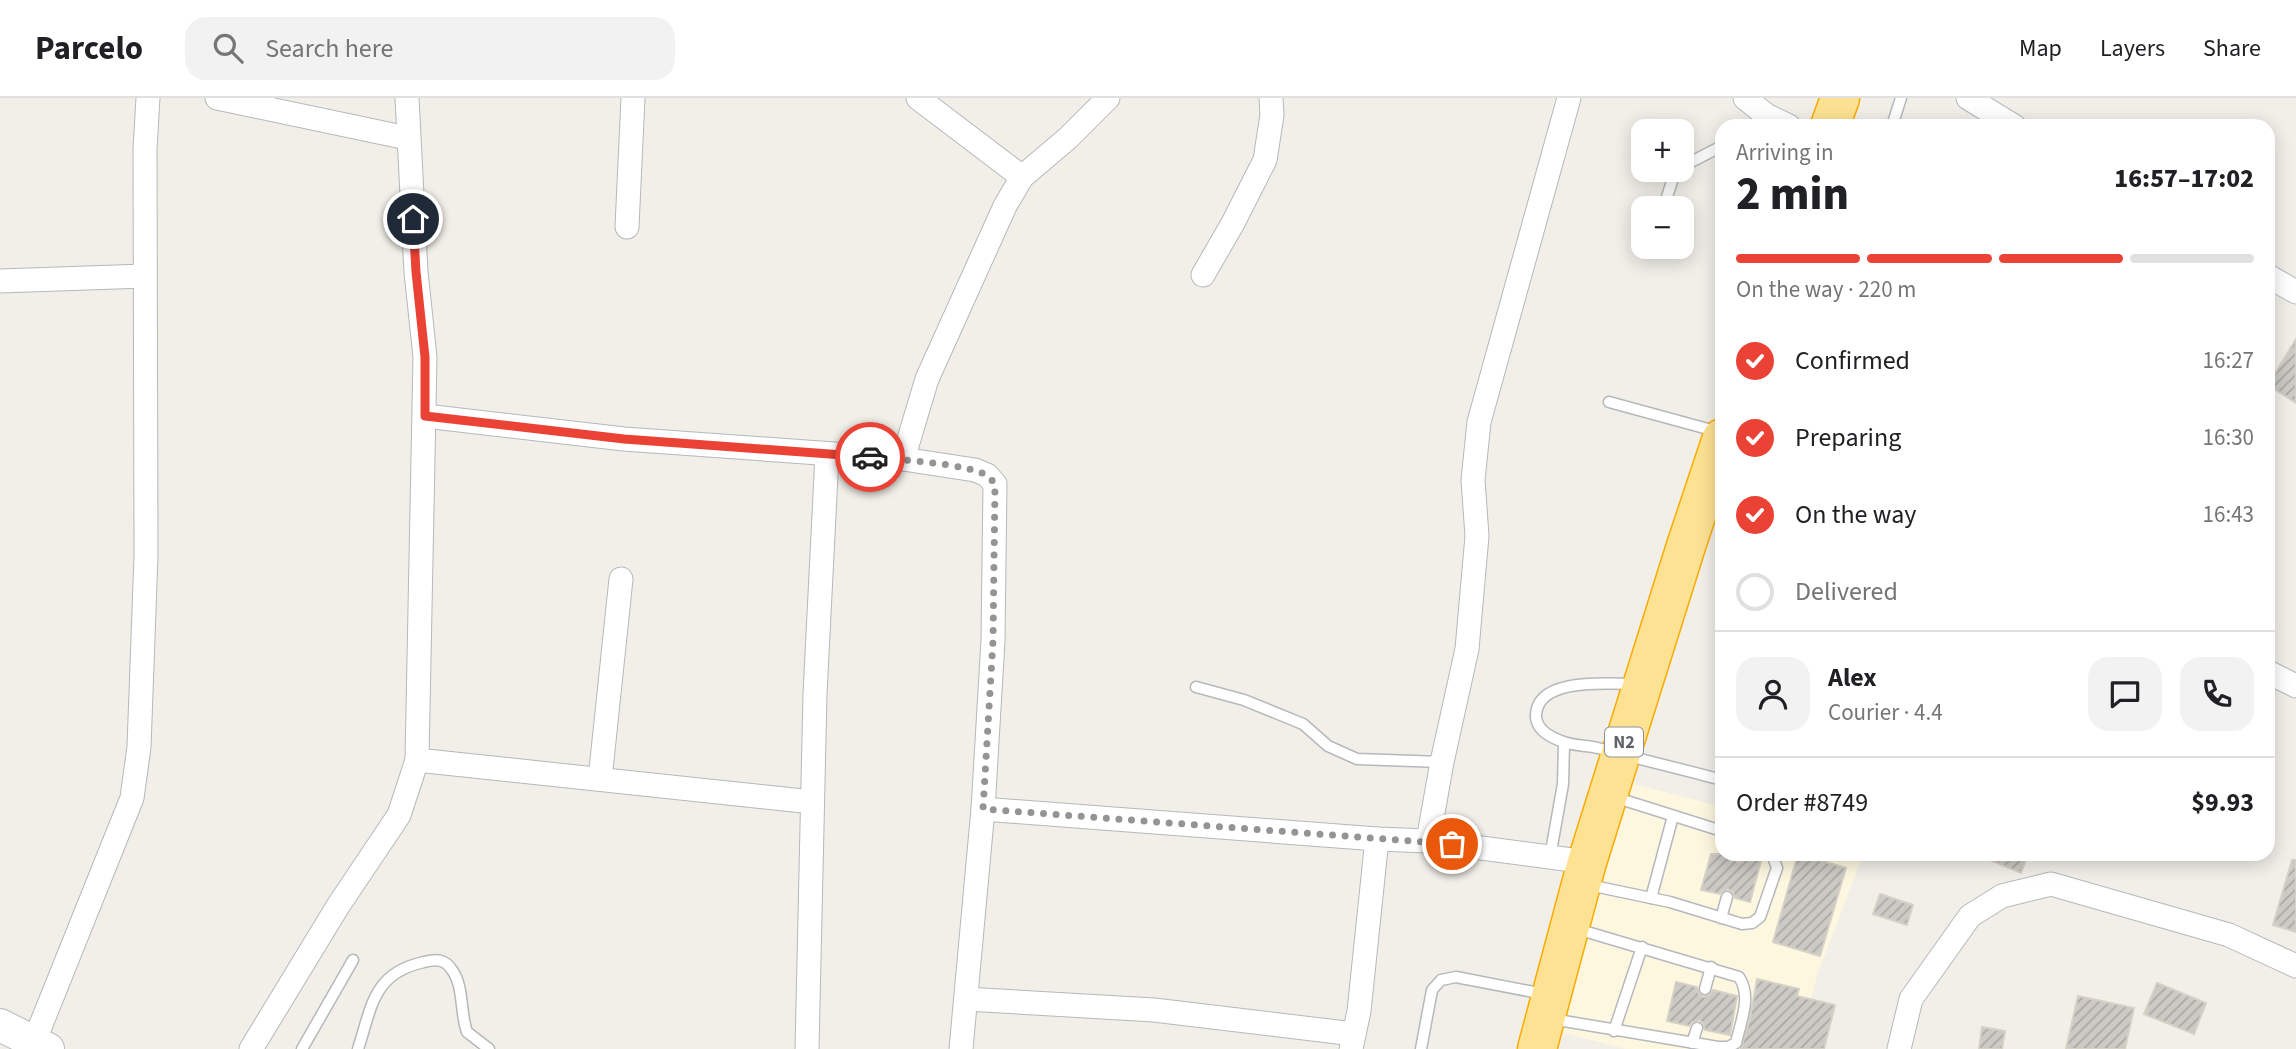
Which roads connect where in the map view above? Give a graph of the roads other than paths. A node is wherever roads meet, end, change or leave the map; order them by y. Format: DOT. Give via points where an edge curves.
graph roads {
  1 [pos="148,98"];
  2 [pos="217,98"];
  3 [pos="407,98"];
  4 [pos="633,98"];
  5 [pos="918,98"];
  6 [pos="1108,98"];
  7 [pos="1271,98"];
  8 [pos="1569,98"];
  9 [pos="1745,98"];
  10 [pos="1840,98"];
  11 [pos="1901,98"];
  12 [pos="1968,98"];
  13 [pos="1758,119"];
  14 [pos="1832,119"];
  15 [pos="1894,119"];
  16 [pos="2002,119"];
  17 [pos="407,138"];
  18 [pos="1715,150"];
  19 [pos="1022,177"];
  20 [pos="1667,196"];
  21 [pos="627,227"];
  22 [pos="1203,275"];
  23 [pos="145,276"];
  24 [pos="2275,280"];
  25 [pos="0,281"];
  26 [pos="2296,292"];
  27 [pos="1609,402"];
  28 [pos="425,416"];
  29 [pos="1715,434"];
  30 [pos="827,455"];
  31 [pos="1715,458"];
  32 [pos="903,459"];
  33 [pos="621,579"];
  34 [pos="2275,676"];
  35 [pos="1643,684"];
  36 [pos="2296,686"];
  37 [pos="1196,687"];
  38 [pos="1564,743"];
  39 [pos="1620,754"];
  40 [pos="417,760"];
  41 [pos="1443,762"];
  42 [pos="1715,778"];
  43 [pos="600,779"];
  44 [pos="1608,795"];
  45 [pos="812,802"];
  46 [pos="983,809"];
  47 [pos="1673,816"];
  48 [pos="1715,829"];
  49 [pos="1377,839"];
  50 [pos="1428,841"];
  51 [pos="1776,861"];
  52 [pos="1572,867"];
  53 [pos="1727,897"];
  54 [pos="1651,898"];
  55 [pos="1721,918"];
  56 [pos="1570,927"];
  57 [pos="1642,947"];
  58 [pos="353,960"];
  59 [pos="2296,966"];
  60 [pos="1711,967"];
  61 [pos="1705,989"];
  62 [pos="966,999"];
  63 [pos="1545,1021"];
  64 [pos="0,1025"];
  65 [pos="1696,1028"];
  66 [pos="1614,1031"];
  67 [pos="1352,1042"];
  68 [pos="1692,1043"];
  69 [pos="41,1046"];
  70 [pos="251,1049"];
  71 [pos="302,1049"];
  72 [pos="358,1049"];
  73 [pos="489,1049"];
  74 [pos="807,1049"];
  75 [pos="961,1049"];
  76 [pos="1421,1049"];
  77 [pos="1899,1049"];
  1 -- 23 [label="street"];
  2 -- 17 [label="street"];
  3 -- 17 [label="street"];
  4 -- 21 [label="street"];
  5 -- 19 [label="street"];
  6 -- 19 [label="street"];
  7 -- 22 [label="street" via="1265,160"];
  8 -- 41 [label="street" via="1479,422 1473,480 1477,536 1467,649"];
  9 -- 13 [label="street"];
  10 -- 14 [label="highway"];
  11 -- 15 [label="lane"];
  12 -- 16 [label="street"];
  17 -- 28 [label="street" via="425,357"];
  18 -- 20 [label="lane" via="1673,178"];
  19 -- 32 [label="street" via="927,379"];
  23 -- 25 [label="street"];
  23 -- 69 [label="street" via="146,556 139,747 132,798"];
  24 -- 26 [label="street"];
  27 -- 29 [label="lane"];
  28 -- 30 [label="street" via="624,439"];
  28 -- 40 [label="street"];
  30 -- 32 [label="street"];
  30 -- 45 [label="street"];
  31 -- 35 [label="highway, N2"];
  32 -- 46 [label="street" via="975,470 995,484 993,641"];
  33 -- 43 [label="street"];
  34 -- 36 [label="street"];
  35 -- 38 [label="lane" via="1557,688 1542,698 1536,722"];
  35 -- 39 [label="highway, N2"];
  37 -- 41 [label="lane" via="1303,724 1328,746 1356,759"];
  38 -- 39 [label="lane"];
  38 -- 52 [label="lane" via="1563,784"];
  39 -- 42 [label="lane"];
  39 -- 44 [label="highway, N2"];
  40 -- 43 [label="street"];
  40 -- 70 [label="street" via="399,815"];
  41 -- 50 [label="street"];
  43 -- 45 [label="street"];
  44 -- 47 [label="lane"];
  44 -- 52 [label="highway, N2"];
  45 -- 74 [label="street"];
  46 -- 49 [label="street"];
  46 -- 62 [label="street"];
  47 -- 48 [label="lane"];
  47 -- 54 [label="lane"];
  49 -- 50 [label="street"];
  49 -- 67 [label="street"];
  50 -- 52 [label="street"];
  51 -- 55 [label="lane" via="1760,917 1742,924"];
  52 -- 54 [label="lane"];
  52 -- 56 [label="highway, N2"];
  53 -- 55 [label="lane"];
  54 -- 55 [label="lane"];
  56 -- 57 [label="lane"];
  56 -- 63 [label="highway, N2"];
  57 -- 60 [label="lane"];
  57 -- 66 [label="lane"];
  58 -- 71 [label="lane"];
  59 -- 77 [label="street" via="2229,934 2051,884 2002,896 1970,916 1911,999"];
  60 -- 61 [label="lane"];
  60 -- 68 [label="lane" via="1739,977 1745,986 1747,996 1736,1043 1718,1047"];
  62 -- 67 [label="street" via="1154,1010"];
  62 -- 75 [label="street"];
  63 -- 66 [label="lane"];
  63 -- 76 [label="lane" via="1456,977 1441,979 1432,990"];
  64 -- 69 [label="street"];
  65 -- 68 [label="lane"];
  66 -- 68 [label="lane"];
  72 -- 73 [label="lane" via="384,981 395,972 437,959 454,972 467,1032"];
}
